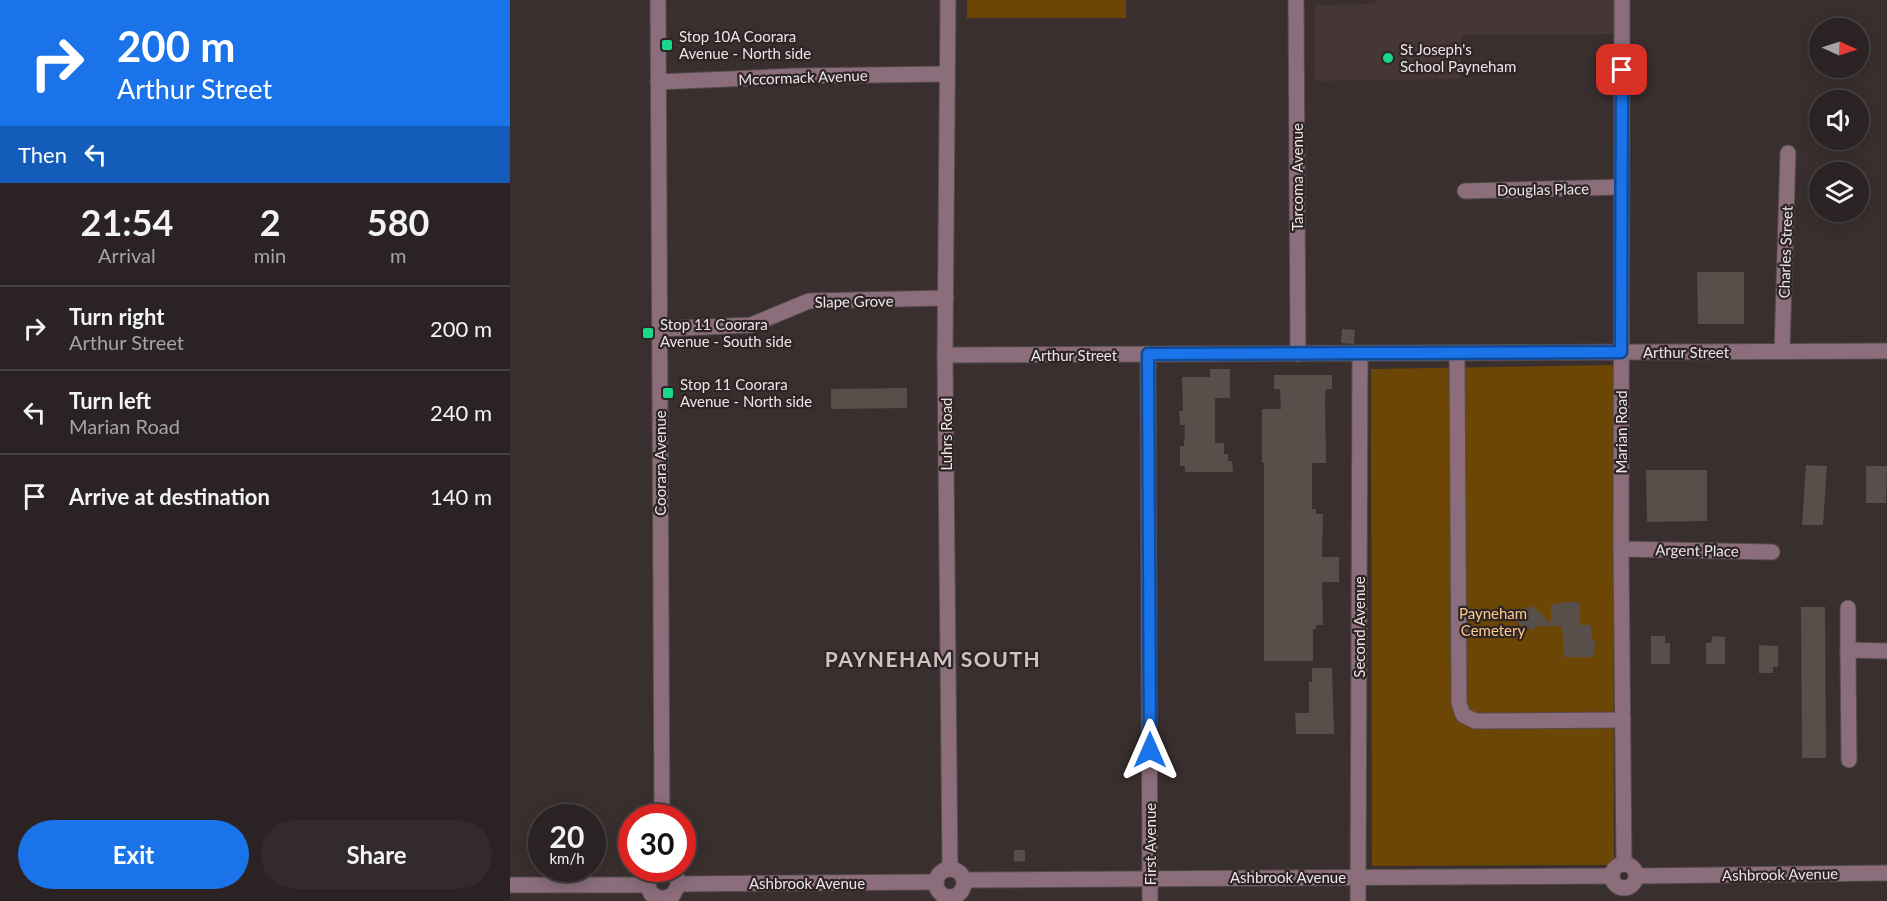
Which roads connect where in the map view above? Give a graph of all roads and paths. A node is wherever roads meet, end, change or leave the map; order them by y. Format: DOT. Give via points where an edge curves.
graph roads {
  1 [pos="658,0"];
  2 [pos="948,0"];
  3 [pos="1296,0"];
  4 [pos="1622,0"];
  5 [pos="947,74"];
  6 [pos="658,82"];
  7 [pos="1788,153"];
  8 [pos="1621,188"];
  9 [pos="1465,191"];
  10 [pos="945,298"];
  11 [pos="660,329"];
  12 [pos="1782,351"];
  13 [pos="1887,351"];
  14 [pos="1621,352"];
  15 [pos="1457,353"];
  16 [pos="1148,354"];
  17 [pos="1299,354"];
  18 [pos="1360,354"];
  19 [pos="945,355"];
  20 [pos="1621,549"];
  21 [pos="1772,552"];
  22 [pos="1848,608"];
  23 [pos="1848,650"];
  24 [pos="1887,651"];
  25 [pos="1623,720"];
  26 [pos="1849,760"];
  27 [pos="662,804"];
  28 [pos="1624,863"];
  29 [pos="950,869"];
  30 [pos="1887,873"];
  31 [pos="1612,876"];
  32 [pos="1637,876"];
  33 [pos="1150,877"];
  34 [pos="1358,877"];
  35 [pos="964,880"];
  36 [pos="649,882"];
  37 [pos="936,882"];
  38 [pos="679,884"];
  39 [pos="510,885"];
  40 [pos="648,885"];
  41 [pos="1624,894"];
  42 [pos="951,899"];
  43 [pos="662,900"];
  44 [pos="1150,901"];
  45 [pos="1358,901"];
  1 -- 6 [label="street, Coorara Avenue"];
  2 -- 5 [label="street, Luhrs Road"];
  3 -- 17 [label="street, Tarcoma Avenue"];
  4 -- 8 [label="street, Marian Road"];
  5 -- 6 [label="street, Mccormack Avenue"];
  5 -- 10 [label="street, Luhrs Road"];
  6 -- 11 [label="street, Coorara Avenue"];
  7 -- 12 [label="street, Charles Street"];
  8 -- 9 [label="street, Douglas Place"];
  8 -- 14 [label="street, Marian Road"];
  10 -- 11 [label="street, Slape Grove" via="808,301 751,325"];
  10 -- 19 [label="street, Luhrs Road"];
  11 -- 27 [label="street, Coorara Avenue"];
  12 -- 13 [label="street, Arthur Street"];
  12 -- 14 [label="street, Arthur Street"];
  14 -- 15 [label="street, Arthur Street"];
  14 -- 20 [label="street, Marian Road"];
  15 -- 18 [label="street, Arthur Street"];
  15 -- 25 [label="street" via="1463,715 1474,721"];
  16 -- 17 [label="street, Arthur Street"];
  16 -- 19 [label="street, Arthur Street"];
  16 -- 33 [label="street, First Avenue"];
  17 -- 18 [label="street, Arthur Street"];
  18 -- 34 [label="street, Second Avenue"];
  19 -- 29 [label="street, Luhrs Road"];
  20 -- 21 [label="street, Argent Place"];
  20 -- 25 [label="street, Marian Road"];
  22 -- 23 [label="street"];
  23 -- 24 [label="street"];
  23 -- 26 [label="street"];
  25 -- 28 [label="street, Marian Road"];
  28 -- 31 [label="street" via="1617,866"];
  28 -- 32 [label="street" via="1632,866"];
  29 -- 35 [label="street" via="959,872"];
  29 -- 37 [label="street" via="940,873"];
  30 -- 32 [label="street, Ashbrook Avenue"];
  31 -- 34 [label="street, Ashbrook Avenue"];
  31 -- 41 [label="street"];
  32 -- 41 [label="street"];
  33 -- 34 [label="street, Ashbrook Avenue"];
  33 -- 35 [label="street, Ashbrook Avenue"];
  33 -- 44 [label="street, First Avenue"];
  34 -- 45 [label="street, Second Avenue"];
  35 -- 42 [label="street" via="963,890"];
  36 -- 40 [label="street"];
  37 -- 38 [label="street, Ashbrook Avenue"];
  37 -- 42 [label="street" via="941,894"];
  38 -- 43 [label="street" via="674,895"];
  39 -- 40 [label="street"];
  40 -- 43 [label="street" via="651,894"];
}
